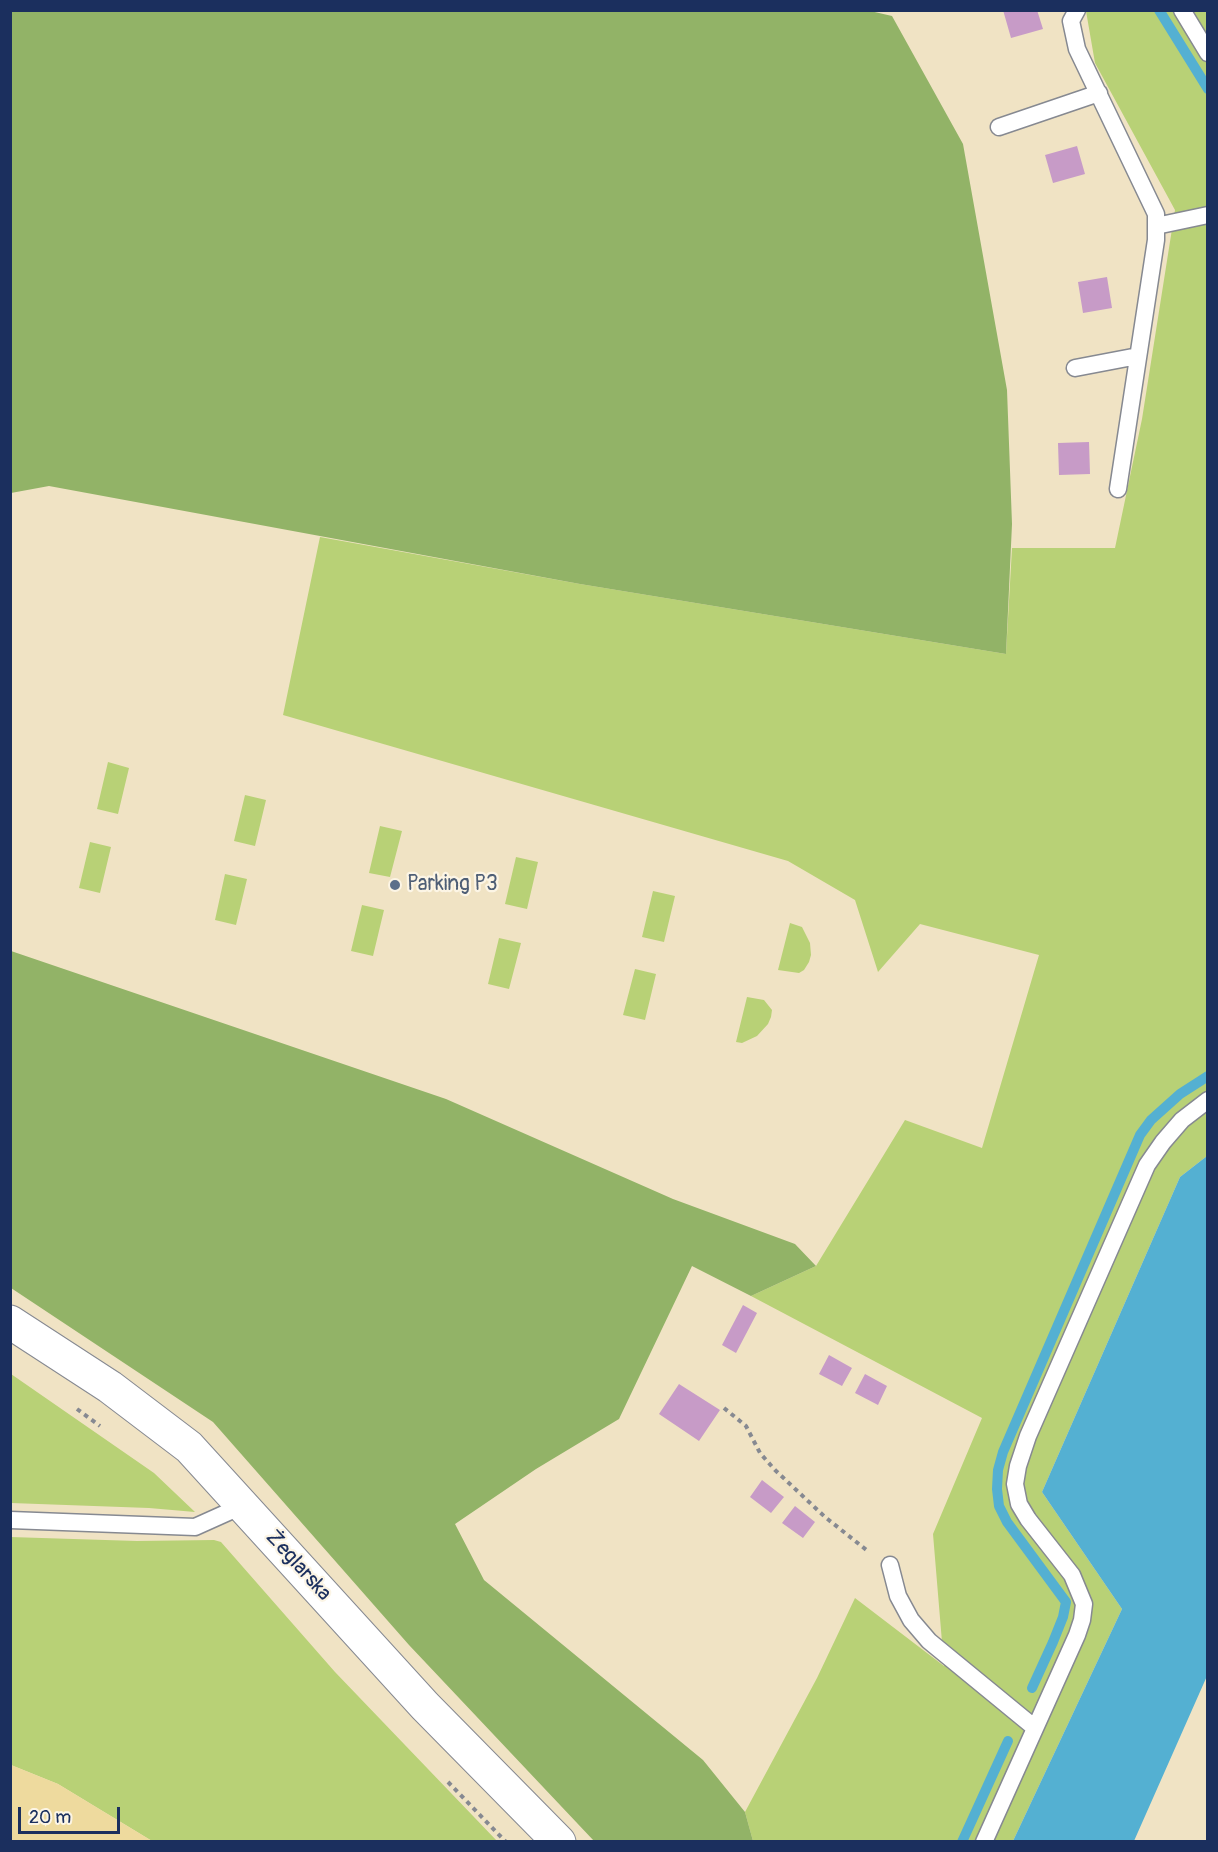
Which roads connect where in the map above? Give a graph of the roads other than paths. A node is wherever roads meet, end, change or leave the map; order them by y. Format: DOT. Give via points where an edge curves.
graph roads {
  1 [pos="1077,10"];
  2 [pos="1182,10"];
  3 [pos="1208,52"];
  4 [pos="1099,93"];
  5 [pos="999,127"];
  6 [pos="1208,215"];
  7 [pos="1156,226"];
  8 [pos="1138,356"];
  9 [pos="1075,368"];
  10 [pos="1118,489"];
  11 [pos="1208,1100"];
  12 [pos="10,1322"];
  13 [pos="244,1505"];
  14 [pos="10,1520"];
  15 [pos="890,1565"];
  16 [pos="1035,1728"];
  17 [pos="559,1842"];
  18 [pos="984,1842"];
  1 -- 4 [label="lane" via="1071,21 1077,49"];
  2 -- 3 [label="lane"];
  4 -- 5 [label="lane"];
  4 -- 7 [label="lane" via="1156,214"];
  6 -- 7 [label="lane"];
  7 -- 8 [label="lane"];
  8 -- 9 [label="lane"];
  8 -- 10 [label="lane"];
  11 -- 16 [label="lane" via="1182,1120 1146,1165 1018,1466 1019,1504 1072,1575 1084,1604 1077,1635"];
  12 -- 13 [label="street, Żeglarska" via="110,1387 181,1441"];
  13 -- 14 [label="lane" via="195,1527"];
  13 -- 17 [label="street, Żeglarska" via="425,1706"];
  15 -- 16 [label="lane" via="898,1596 929,1641"];
  16 -- 18 [label="lane"];
}
